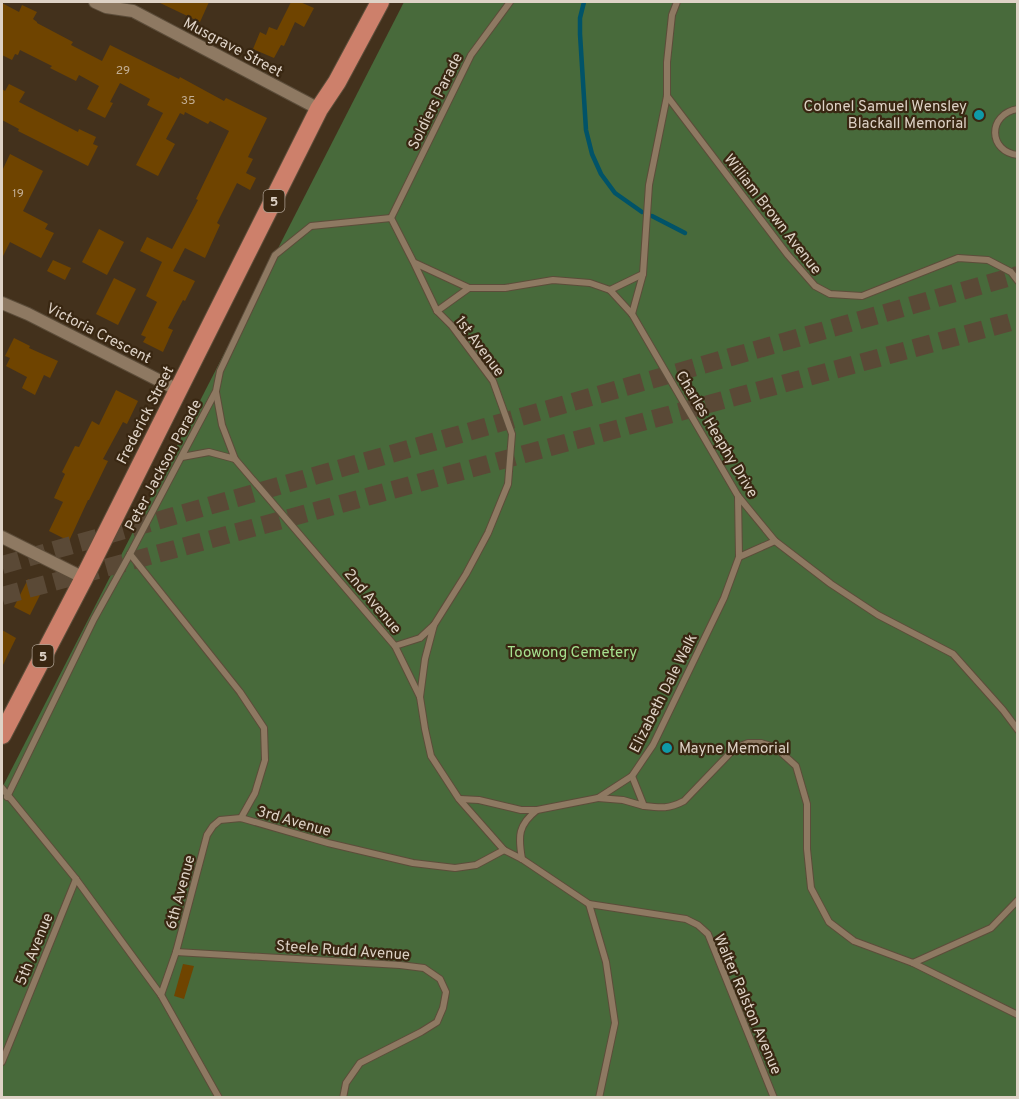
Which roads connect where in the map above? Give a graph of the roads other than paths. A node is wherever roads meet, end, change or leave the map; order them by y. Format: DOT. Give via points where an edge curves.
graph roads {
  1 [pos="94,2"];
  2 [pos="367,2"];
  3 [pos="380,2"];
  4 [pos="510,2"];
  5 [pos="677,2"];
  6 [pos="132,5"];
  7 [pos="667,96"];
  8 [pos="319,109"];
  9 [pos="1017,109"];
  10 [pos="1017,155"];
  11 [pos="391,218"];
  12 [pos="414,263"];
  13 [pos="643,274"];
  14 [pos="1017,281"];
  15 [pos="469,288"];
  16 [pos="610,290"];
  17 [pos="3,303"];
  18 [pos="437,311"];
  19 [pos="632,314"];
  20 [pos="178,390"];
  21 [pos="216,391"];
  22 [pos="182,457"];
  23 [pos="235,459"];
  24 [pos="738,496"];
  25 [pos="2,537"];
  26 [pos="775,541"];
  27 [pos="130,554"];
  28 [pos="739,557"];
  29 [pos="84,578"];
  30 [pos="435,625"];
  31 [pos="395,646"];
  32 [pos="420,697"];
  33 [pos="1017,730"];
  34 [pos="2,735"];
  35 [pos="632,776"];
  36 [pos="2,788"];
  37 [pos="7,797"];
  38 [pos="598,798"];
  39 [pos="459,799"];
  40 [pos="644,806"];
  41 [pos="537,810"];
  42 [pos="241,818"];
  43 [pos="504,850"];
  44 [pos="522,859"];
  45 [pos="76,879"];
  46 [pos="1017,900"];
  47 [pos="589,904"];
  48 [pos="176,952"];
  49 [pos="913,963"];
  50 [pos="161,994"];
  51 [pos="1017,1015"];
  52 [pos="2,1062"];
  53 [pos="219,1098"];
  54 [pos="343,1098"];
  55 [pos="599,1098"];
  56 [pos="774,1098"];
  1 -- 6 [label="street, Musgrave Street" via="106,7"];
  2 -- 8 [label="highway, Frederick Street / 5" via="328,77"];
  3 -- 8 [label="highway, Frederick Street / 5" via="338,82"];
  4 -- 11 [label="lane, Soldiers Parade" via="471,55"];
  5 -- 7 [label="lane" via="667,62"];
  6 -- 8 [label="street, Musgrave Street"];
  7 -- 13 [label="lane" via="649,185"];
  7 -- 14 [label="lane, William Brown Avenue" via="787,254 815,286 830,294 862,296 958,258 988,260 1011,272"];
  8 -- 20 [label="highway, Frederick Street / 5"];
  9 -- 10 [label="lane" via="999,119 995,134 1001,148"];
  11 -- 12 [label="lane, 1st Avenue"];
  11 -- 21 [label="lane, Peter Jackson Parade" via="311,226 275,255 220,371"];
  12 -- 15 [label="lane"];
  12 -- 18 [label="lane, 1st Avenue"];
  13 -- 16 [label="lane"];
  13 -- 19 [label="lane"];
  15 -- 16 [label="lane" via="506,288 553,280 590,283"];
  15 -- 18 [label="lane"];
  16 -- 19 [label="lane, Charles Heaphy Drive"];
  17 -- 20 [label="street, Victoria Crescent"];
  18 -- 30 [label="lane, 1st Avenue" via="493,381 512,434 508,484 488,533"];
  19 -- 24 [label="lane, Charles Heaphy Drive"];
  20 -- 29 [label="highway, Frederick Street / 5"];
  21 -- 22 [label="lane, Peter Jackson Parade"];
  21 -- 23 [label="lane, 2nd Avenue" via="222,425"];
  22 -- 23 [label="lane" via="209,452"];
  22 -- 27 [label="lane, Peter Jackson Parade"];
  23 -- 31 [label="lane, 2nd Avenue"];
  24 -- 26 [label="lane, Charles Heaphy Drive"];
  24 -- 28 [label="lane"];
  25 -- 29 [label="street"];
  26 -- 28 [label="lane"];
  26 -- 33 [label="lane, Charles Heaphy Drive" via="878,615 953,654"];
  27 -- 37 [label="lane, Peter Jackson Parade"];
  27 -- 42 [label="lane, 3rd Avenue" via="264,728 265,760 255,793"];
  28 -- 35 [label="lane, Elizabeth Dale Walk" via="724,598 673,703"];
  29 -- 34 [label="highway, Frederick Street / 5"];
  30 -- 31 [label="lane" via="420,638"];
  30 -- 32 [label="lane"];
  31 -- 32 [label="lane, 2nd Avenue"];
  32 -- 39 [label="lane, 2nd Avenue" via="432,756"];
  35 -- 38 [label="lane, Elizabeth Dale Walk"];
  35 -- 40 [label="lane"];
  36 -- 37 [label="lane"];
  37 -- 45 [label="lane"];
  38 -- 40 [label="lane"];
  38 -- 41 [label="lane, Elizabeth Dale Walk"];
  39 -- 41 [label="lane, Elizabeth Dale Walk"];
  39 -- 43 [label="lane, 2nd Avenue"];
  40 -- 49 [label="lane" via="664,808 684,801 741,745 761,742 775,747 796,766 807,804 811,888 830,922 854,941"];
  41 -- 44 [label="lane" via="526,819 521,831"];
  42 -- 43 [label="lane, 3rd Avenue" via="328,843 434,866 476,865"];
  42 -- 48 [label="lane, 6th Avenue" via="220,820 207,835"];
  43 -- 44 [label="lane, 2nd Avenue"];
  44 -- 47 [label="lane, 2nd Avenue"];
  45 -- 50 [label="lane"];
  45 -- 52 [label="lane, 5th Avenue"];
  46 -- 49 [label="lane" via="991,928"];
  47 -- 55 [label="lane" via="606,962 615,1023"];
  47 -- 56 [label="lane, Walter Ralston Avenue" via="686,919 708,934"];
  48 -- 50 [label="lane, 6th Avenue"];
  48 -- 54 [label="lane, Steele Rudd Avenue" via="400,964 424,968 440,979 446,992 437,1022 360,1063 346,1083"];
  49 -- 51 [label="lane"];
  50 -- 53 [label="lane"];
}
